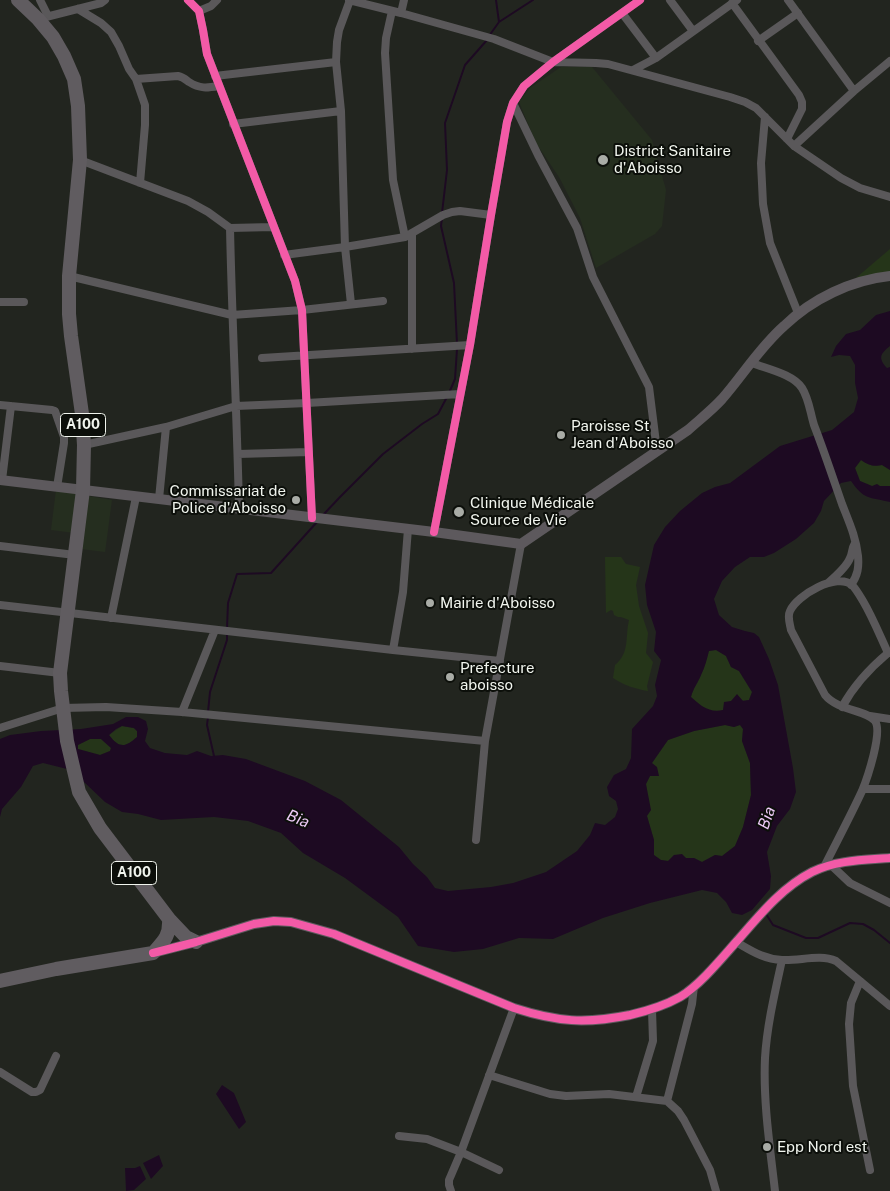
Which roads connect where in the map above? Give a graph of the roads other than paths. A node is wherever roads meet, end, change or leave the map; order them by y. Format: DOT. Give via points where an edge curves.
graph roads {
  1 [pos="18,0"];
  2 [pos="40,0"];
  3 [pos="105,0"];
  4 [pos="188,0"];
  5 [pos="217,0"];
  6 [pos="350,0"];
  7 [pos="404,0"];
  8 [pos="640,0"];
  9 [pos="670,0"];
  10 [pos="788,0"];
  11 [pos="735,2"];
  12 [pos="78,9"];
  13 [pos="199,11"];
  14 [pos="392,11"];
  15 [pos="798,12"];
  16 [pos="401,13"];
  17 [pos="622,13"];
  18 [pos="43,18"];
  19 [pos="693,31"];
  20 [pos="758,41"];
  21 [pos="656,58"];
  22 [pos="890,61"];
  23 [pos="336,62"];
  24 [pos="553,62"];
  25 [pos="633,70"];
  26 [pos="215,76"];
  27 [pos="136,79"];
  28 [pos="219,86"];
  29 [pos="854,91"];
  30 [pos="513,103"];
  31 [pos="341,111"];
  32 [pos="766,117"];
  33 [pos="233,124"];
  34 [pos="787,139"];
  35 [pos="794,146"];
  36 [pos="80,160"];
  37 [pos="140,183"];
  38 [pos="890,197"];
  39 [pos="491,215"];
  40 [pos="273,227"];
  41 [pos="230,228"];
  42 [pos="408,235"];
  43 [pos="345,247"];
  44 [pos="284,255"];
  45 [pos="69,276"];
  46 [pos="890,276"];
  47 [pos="383,301"];
  48 [pos="0,302"];
  49 [pos="24,302"];
  50 [pos="351,304"];
  51 [pos="302,310"];
  52 [pos="798,313"];
  53 [pos="232,315"];
  54 [pos="470,345"];
  55 [pos="412,349"];
  56 [pos="304,356"];
  57 [pos="262,358"];
  58 [pos="752,363"];
  59 [pos="460,394"];
  60 [pos="307,404"];
  61 [pos="0,405"];
  62 [pos="11,406"];
  63 [pos="236,406"];
  64 [pos="166,427"];
  65 [pos="84,445"];
  66 [pos="657,450"];
  67 [pos="309,452"];
  68 [pos="238,454"];
  69 [pos="1,480"];
  70 [pos="56,487"];
  71 [pos="83,490"];
  72 [pos="136,496"];
  73 [pos="159,499"];
  74 [pos="239,509"];
  75 [pos="312,518"];
  76 [pos="408,529"];
  77 [pos="434,532"];
  78 [pos="855,542"];
  79 [pos="521,544"];
  80 [pos="0,546"];
  81 [pos="75,556"];
  82 [pos="828,583"];
  83 [pos="851,585"];
  84 [pos="0,605"];
  85 [pos="68,612"];
  86 [pos="111,618"];
  87 [pos="215,630"];
  88 [pos="393,650"];
  89 [pos="889,653"];
  90 [pos="500,661"];
  91 [pos="0,666"];
  92 [pos="60,672"];
  93 [pos="842,708"];
  94 [pos="182,712"];
  95 [pos="64,714"];
  96 [pos="869,716"];
  97 [pos="890,719"];
  98 [pos="0,728"];
  99 [pos="486,741"];
  100 [pos="863,789"];
  101 [pos="890,789"];
  102 [pos="476,840"];
  103 [pos="890,858"];
  104 [pos="827,866"];
  105 [pos="890,903"];
  106 [pos="169,919"];
  107 [pos="196,942"];
  108 [pos="736,942"];
  109 [pos="153,953"];
  110 [pos="782,960"];
  111 [pos="0,981"];
  112 [pos="860,981"];
  113 [pos="694,986"];
  114 [pos="890,1006"];
  115 [pos="514,1008"];
  116 [pos="652,1010"];
  117 [pos="56,1056"];
  118 [pos="0,1072"];
  119 [pos="489,1075"];
  120 [pos="636,1097"];
  121 [pos="667,1101"];
  122 [pos="400,1136"];
  123 [pos="461,1152"];
  124 [pos="499,1170"];
  125 [pos="870,1170"];
  126 [pos="451,1191"];
  127 [pos="716,1191"];
  128 [pos="775,1191"];
  1 -- 18 [label="highway, A100"];
  2 -- 18 [label="street"];
  3 -- 12 [label="street"];
  4 -- 13 [label="street"];
  5 -- 13 [label="street"];
  6 -- 14 [label="street"];
  6 -- 23 [label="street" via="336,42"];
  7 -- 16 [label="street"];
  8 -- 17 [label="street"];
  9 -- 19 [label="street"];
  10 -- 15 [label="street"];
  11 -- 19 [label="street"];
  11 -- 20 [label="street"];
  12 -- 18 [label="street"];
  12 -- 27 [label="street" via="111,32"];
  13 -- 26 [label="street" via="206,54"];
  14 -- 16 [label="street"];
  14 -- 42 [label="street" via="386,38 386,63 393,180"];
  15 -- 20 [label="street"];
  15 -- 29 [label="street"];
  16 -- 24 [label="street" via="494,39"];
  17 -- 21 [label="street"];
  17 -- 24 [label="street"];
  18 -- 36 [label="highway, A100" via="74,79"];
  19 -- 21 [label="street"];
  20 -- 34 [label="street" via="802,102 802,109"];
  21 -- 25 [label="street"];
  22 -- 29 [label="street"];
  23 -- 26 [label="street"];
  23 -- 31 [label="street"];
  24 -- 25 [label="street" via="596,62"];
  24 -- 30 [label="street" via="524,86"];
  25 -- 32 [label="street" via="745,102"];
  26 -- 28 [label="street"];
  27 -- 28 [label="street" via="178,76 199,87"];
  27 -- 37 [label="street" via="145,105"];
  28 -- 33 [label="street"];
  29 -- 35 [label="street"];
  30 -- 39 [label="street"];
  30 -- 66 [label="street" via="577,228 593,278 649,386"];
  31 -- 33 [label="street"];
  31 -- 43 [label="street"];
  32 -- 34 [label="street"];
  32 -- 52 [label="street" via="761,163 763,204 770,243"];
  33 -- 40 [label="street"];
  34 -- 35 [label="street"];
  35 -- 38 [label="street" via="841,178"];
  36 -- 37 [label="street"];
  36 -- 45 [label="highway, A100"];
  37 -- 41 [label="street" via="188,201"];
  39 -- 42 [label="street" via="452,212"];
  39 -- 54 [label="street"];
  40 -- 41 [label="street"];
  40 -- 44 [label="street"];
  41 -- 53 [label="street"];
  42 -- 43 [label="street"];
  42 -- 55 [label="street"];
  43 -- 44 [label="street"];
  43 -- 50 [label="street"];
  44 -- 51 [label="street"];
  45 -- 53 [label="street"];
  45 -- 65 [label="highway, A100" via="70,329"];
  46 -- 52 [label="main road" via="841,288"];
  47 -- 50 [label="street"];
  48 -- 49 [label="street"];
  50 -- 51 [label="street"];
  51 -- 53 [label="street"];
  51 -- 56 [label="street"];
  52 -- 58 [label="main road"];
  53 -- 63 [label="street"];
  54 -- 55 [label="street"];
  54 -- 59 [label="street"];
  55 -- 56 [label="street"];
  56 -- 57 [label="street"];
  56 -- 60 [label="street"];
  58 -- 66 [label="main road" via="706,415"];
  58 -- 78 [label="street" via="791,378 808,398 811,417"];
  59 -- 60 [label="street"];
  59 -- 77 [label="street"];
  60 -- 63 [label="street"];
  60 -- 67 [label="street"];
  61 -- 62 [label="street"];
  62 -- 69 [label="street"];
  62 -- 70 [label="street" via="55,411 64,437"];
  63 -- 64 [label="street"];
  63 -- 68 [label="street"];
  64 -- 65 [label="street"];
  64 -- 73 [label="street"];
  65 -- 71 [label="highway, A100"];
  66 -- 79 [label="main road"];
  67 -- 68 [label="street"];
  67 -- 75 [label="street"];
  68 -- 74 [label="street"];
  69 -- 70 [label="main road"];
  70 -- 71 [label="main road"];
  71 -- 72 [label="main road"];
  71 -- 81 [label="highway, A100"];
  72 -- 73 [label="main road"];
  72 -- 86 [label="street"];
  73 -- 74 [label="main road"];
  74 -- 75 [label="main road"];
  75 -- 76 [label="main road"];
  76 -- 77 [label="main road"];
  76 -- 88 [label="street" via="404,592"];
  77 -- 79 [label="main road"];
  78 -- 82 [label="street" via="846,565"];
  78 -- 83 [label="street" via="858,571"];
  79 -- 90 [label="street"];
  80 -- 81 [label="street"];
  81 -- 85 [label="highway, A100"];
  82 -- 83 [label="street" via="842,581"];
  82 -- 93 [label="street" via="797,601 788,618 825,695"];
  83 -- 89 [label="street" via="871,615"];
  84 -- 85 [label="street"];
  85 -- 86 [label="street"];
  85 -- 92 [label="highway, A100"];
  86 -- 87 [label="street"];
  87 -- 88 [label="street"];
  87 -- 94 [label="street"];
  88 -- 90 [label="street"];
  89 -- 93 [label="street" via="849,695"];
  90 -- 99 [label="street"];
  91 -- 92 [label="street"];
  92 -- 95 [label="highway, A100"];
  93 -- 96 [label="street"];
  94 -- 95 [label="street" via="106,707"];
  94 -- 99 [label="street"];
  95 -- 98 [label="street"];
  95 -- 106 [label="highway, A100" via="79,792 100,828"];
  96 -- 97 [label="street"];
  96 -- 100 [label="street" via="878,728"];
  99 -- 102 [label="street"];
  100 -- 101 [label="street"];
  100 -- 104 [label="street"];
  103 -- 104 [label="main road"];
  104 -- 105 [label="street" via="850,883"];
  104 -- 108 [label="main road" via="810,873 778,896"];
  106 -- 107 [label="highway" via="181,933"];
  106 -- 109 [label="highway" via="167,937"];
  107 -- 109 [label="main road"];
  107 -- 115 [label="main road" via="254,924 291,922 334,934"];
  108 -- 110 [label="street" via="763,957"];
  108 -- 113 [label="main road"];
  109 -- 111 [label="highway"];
  110 -- 112 [label="street" via="831,959"];
  110 -- 128 [label="street" via="765,1057 765,1092"];
  112 -- 114 [label="street"];
  112 -- 125 [label="street" via="851,1003 849,1024 853,1086"];
  113 -- 116 [label="main road"];
  113 -- 121 [label="street"];
  115 -- 116 [label="main road" via="537,1016 585,1022"];
  115 -- 119 [label="street"];
  116 -- 120 [label="street" via="653,1042"];
  117 -- 118 [label="street" via="40,1090 36,1092"];
  119 -- 120 [label="street" via="550,1094"];
  119 -- 123 [label="street"];
  120 -- 121 [label="street"];
  121 -- 127 [label="street" via="684,1120 710,1170"];
  122 -- 123 [label="street" via="427,1139"];
  123 -- 124 [label="street"];
  123 -- 126 [label="street" via="449,1180"];
}
